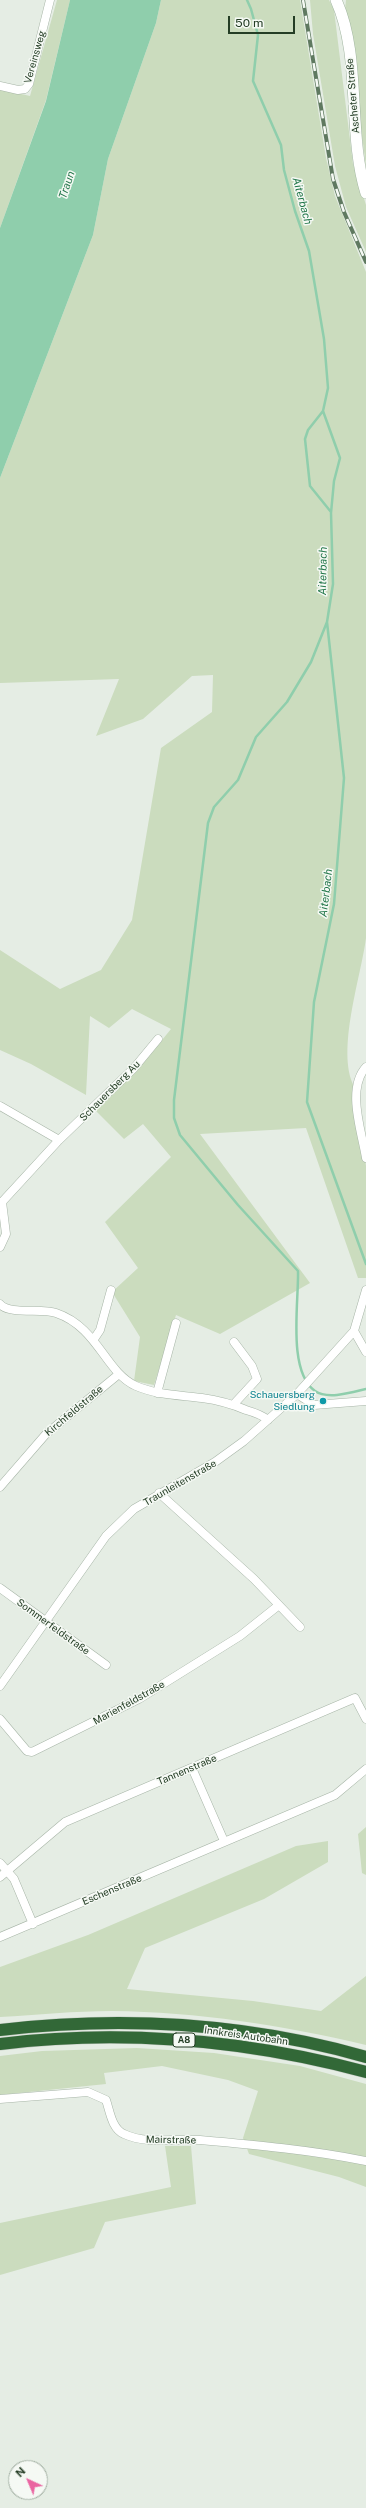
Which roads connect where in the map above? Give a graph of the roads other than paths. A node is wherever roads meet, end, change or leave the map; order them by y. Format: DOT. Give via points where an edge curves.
graph roads {
  1 [pos="50,0"];
  2 [pos="336,0"];
  3 [pos="0,86"];
  4 [pos="363,178"];
  5 [pos="366,193"];
  6 [pos="158,1039"];
  7 [pos="366,1067"];
  8 [pos="0,1106"];
  9 [pos="59,1140"];
  10 [pos="366,1158"];
  11 [pos="1,1201"];
  12 [pos="0,1247"];
  13 [pos="111,1290"];
  14 [pos="366,1290"];
  15 [pos="1,1308"];
  16 [pos="176,1323"];
  17 [pos="354,1331"];
  18 [pos="94,1339"];
  19 [pos="234,1342"];
  20 [pos="366,1352"];
  21 [pos="119,1374"];
  22 [pos="300,1392"];
  23 [pos="157,1393"];
  24 [pos="366,1401"];
  25 [pos="233,1405"];
  26 [pos="268,1420"];
  27 [pos="0,1487"];
  28 [pos="159,1493"];
  29 [pos="0,1588"];
  30 [pos="279,1605"];
  31 [pos="46,1622"];
  32 [pos="300,1627"];
  33 [pos="106,1665"];
  34 [pos="0,1686"];
  35 [pos="366,1719"];
  36 [pos="0,1720"];
  37 [pos="192,1768"];
  38 [pos="366,1769"];
  39 [pos="224,1841"];
  40 [pos="0,1862"];
  41 [pos="8,1871"];
  42 [pos="0,1877"];
  43 [pos="33,1924"];
  44 [pos="0,1937"];
  45 [pos="0,2030"];
  46 [pos="0,2044"];
  47 [pos="366,2057"];
  48 [pos="366,2072"];
  49 [pos="0,2099"];
  50 [pos="366,2162"];
  1 -- 3 [label="street, Vereinsweg" via="29,84 25,89 18,90"];
  2 -- 4 [label="main road, Ascheter Straße" via="348,46"];
  4 -- 5 [label="main road, Ascheter Straße"];
  6 -- 9 [label="street, Schauersberg Au" via="134,1068"];
  7 -- 10 [label="street" via="357,1082 357,1106"];
  8 -- 9 [label="street"];
  9 -- 11 [label="street, Schauersberg Au"];
  11 -- 12 [label="street, Schauersberg Au" via="6,1234"];
  13 -- 18 [label="street" via="100,1330"];
  14 -- 17 [label="street, Traunleitenstraße"];
  15 -- 18 [label="street" via="57,1313 78,1325"];
  16 -- 23 [label="street"];
  17 -- 20 [label="street"];
  17 -- 22 [label="street, Traunleitenstraße"];
  18 -- 21 [label="street"];
  19 -- 25 [label="street" via="252,1366 257,1379"];
  21 -- 23 [label="street" via="135,1386"];
  21 -- 27 [label="street, Kirchfeldstraße" via="46,1434"];
  22 -- 24 [label="street" via="314,1405"];
  22 -- 26 [label="street, Traunleitenstraße"];
  23 -- 25 [label="street" via="203,1398"];
  25 -- 26 [label="street"];
  26 -- 28 [label="street, Traunleitenstraße" via="215,1462"];
  28 -- 30 [label="street"];
  28 -- 31 [label="street, Traunleitenstraße" via="134,1509 106,1536"];
  29 -- 31 [label="street, Sommerfeldstraße"];
  30 -- 32 [label="street"];
  30 -- 36 [label="street, Marienfeldstraße" via="240,1636 139,1699 32,1752 27,1751"];
  31 -- 33 [label="street, Sommerfeldstraße"];
  31 -- 34 [label="street, Traunleitenstraße"];
  35 -- 37 [label="street, Tannenstraße" via="355,1698"];
  37 -- 39 [label="street"];
  37 -- 41 [label="street, Tannenstraße" via="65,1822"];
  38 -- 39 [label="street, Eschenstraße" via="334,1795"];
  39 -- 43 [label="street, Eschenstraße"];
  40 -- 41 [label="street"];
  41 -- 42 [label="street, Tannenstraße"];
  41 -- 43 [label="street" via="14,1879"];
  43 -- 44 [label="street, Eschenstraße"];
  45 -- 47 [label="highway, Innkreis Autobahn / A8" via="106,2023 195,2026 288,2039"];
  46 -- 48 [label="highway, Innkreis Autobahn / A8" via="99,2037 182,2039 264,2049"];
  49 -- 50 [label="street, Mairstraße" via="88,2092 106,2100 117,2129 123,2134 141,2139 258,2145 324,2153"];
}
